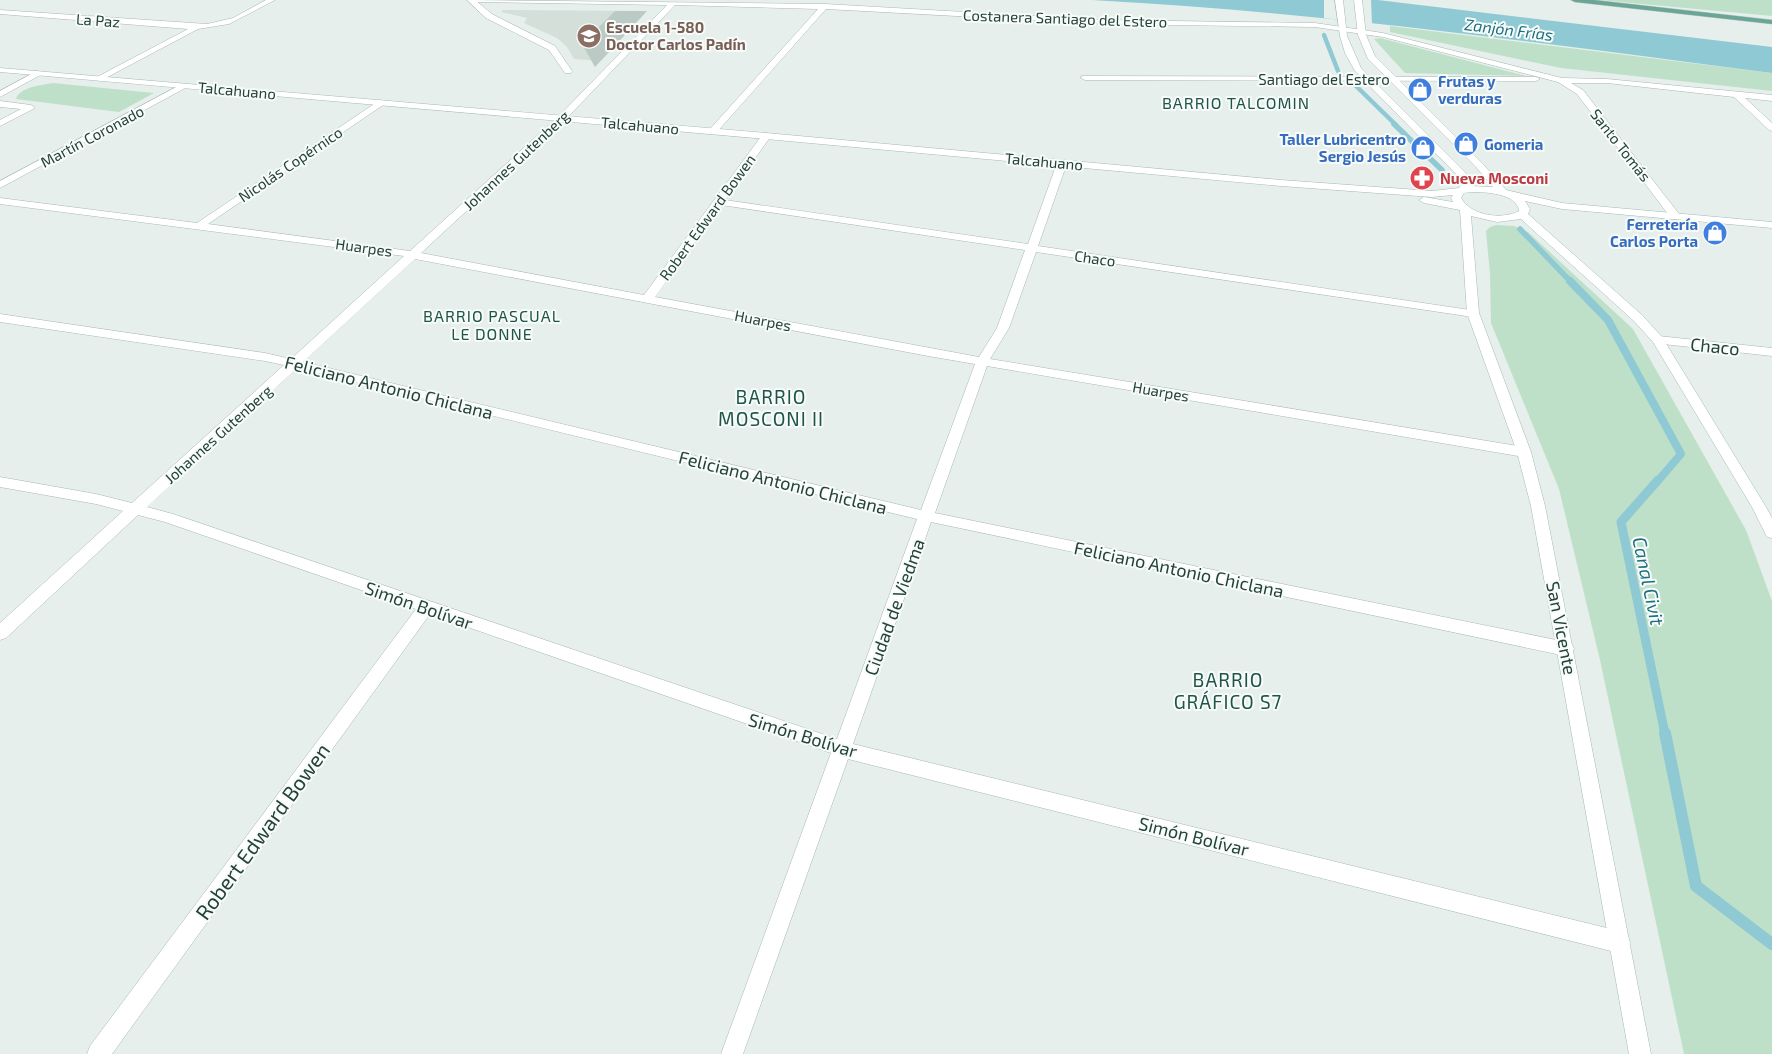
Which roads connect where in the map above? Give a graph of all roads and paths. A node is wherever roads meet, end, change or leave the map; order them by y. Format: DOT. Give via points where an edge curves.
graph roads {
  1 [pos="271,0"];
  2 [pos="472,0"];
  3 [pos="1340,0"];
  4 [pos="1358,0"];
  5 [pos="1575,0"];
  6 [pos="672,4"];
  7 [pos="825,6"];
  8 [pos="0,12"];
  9 [pos="1772,22"];
  10 [pos="1340,24"];
  11 [pos="1360,26"];
  12 [pos="196,27"];
  13 [pos="0,70"];
  14 [pos="568,71"];
  15 [pos="40,73"];
  16 [pos="100,78"];
  17 [pos="1085,78"];
  18 [pos="1366,79"];
  19 [pos="1391,79"];
  20 [pos="1561,80"];
  21 [pos="185,86"];
  22 [pos="1735,93"];
  23 [pos="0,94"];
  24 [pos="1772,98"];
  25 [pos="380,103"];
  26 [pos="0,104"];
  27 [pos="562,118"];
  28 [pos="0,123"];
  29 [pos="1772,128"];
  30 [pos="713,131"];
  31 [pos="766,136"];
  32 [pos="1062,163"];
  33 [pos="1281,183"];
  34 [pos="0,185"];
  35 [pos="1462,191"];
  36 [pos="1506,194"];
  37 [pos="0,201"];
  38 [pos="718,202"];
  39 [pos="1562,206"];
  40 [pos="1463,207"];
  41 [pos="1524,214"];
  42 [pos="1676,216"];
  43 [pos="1772,225"];
  44 [pos="200,226"];
  45 [pos="1033,249"];
  46 [pos="413,255"];
  47 [pos="648,298"];
  48 [pos="1473,314"];
  49 [pos="0,318"];
  50 [pos="1658,340"];
  51 [pos="1772,352"];
  52 [pos="982,361"];
  53 [pos="294,364"];
  54 [pos="1524,452"];
  55 [pos="0,482"];
  56 [pos="136,508"];
  57 [pos="926,516"];
  58 [pos="1772,533"];
  59 [pos="426,608"];
  60 [pos="0,633"];
  61 [pos="1566,649"];
  62 [pos="842,749"];
  63 [pos="1619,942"];
  64 [pos="98,1054"];
  65 [pos="732,1054"];
  66 [pos="1640,1054"];
  1 -- 12 [label="street, La Paz" via="227,24"];
  2 -- 6 [label="street, Costanera Santiago del Estero"];
  2 -- 14 [label="street" via="489,16 552,48"];
  3 -- 10 [label="street"];
  4 -- 11 [label="street"];
  5 -- 9 [label="main road"];
  6 -- 7 [label="street, Costanera Santiago del Estero"];
  6 -- 27 [label="street, Johannes Gutenberg"];
  7 -- 10 [label="street, Costanera Santiago del Estero" via="1104,22"];
  7 -- 30 [label="street"];
  8 -- 12 [label="street, La Paz"];
  10 -- 11 [label="street, Costanera Santiago del Estero"];
  10 -- 18 [label="street" via="1351,58"];
  11 -- 19 [label="street" via="1367,50"];
  11 -- 20 [label="street, Costanera Santiago del Estero"];
  12 -- 16 [label="street"];
  13 -- 15 [label="street, Talcahuano"];
  15 -- 16 [label="street, Talcahuano"];
  15 -- 23 [label="street"];
  16 -- 21 [label="street, Talcahuano"];
  17 -- 18 [label="street, Santiago del Estero"];
  18 -- 19 [label="street, Santiago del Estero"];
  18 -- 35 [label="street" via="1462,174 1468,182"];
  19 -- 20 [label="street, Santiago del Estero"];
  19 -- 36 [label="street"];
  20 -- 22 [label="street, Santiago del Estero" via="1607,80"];
  20 -- 42 [label="street, Santo Tomás" via="1580,92"];
  21 -- 25 [label="street, Talcahuano"];
  21 -- 34 [label="street, Martín Coronado"];
  22 -- 24 [label="street, Santiago del Estero"];
  22 -- 29 [label="street"];
  25 -- 27 [label="street, Talcahuano"];
  25 -- 44 [label="street, Nicolás Copérnico"];
  26 -- 28 [label="street" via="31,108"];
  27 -- 30 [label="street, Talcahuano"];
  27 -- 46 [label="street, Johannes Gutenberg"];
  30 -- 31 [label="street, Talcahuano"];
  31 -- 32 [label="street, Talcahuano"];
  31 -- 38 [label="street, Robert Edward Bowen"];
  32 -- 33 [label="street, Talcahuano"];
  32 -- 45 [label="street, Ciudad de Viedma"];
  33 -- 35 [label="street, Talcahuano" via="1424,193"];
  33 -- 40 [label="street, Talcahuano"];
  35 -- 36 [label="street, Talcahuano" via="1481,188"];
  35 -- 40 [label="street, San Vicente" via="1456,198"];
  36 -- 39 [label="street"];
  36 -- 41 [label="street" via="1523,204"];
  37 -- 44 [label="street, Huarpes"];
  38 -- 45 [label="street, Chaco"];
  38 -- 47 [label="street, Robert Edward Bowen"];
  39 -- 41 [label="street"];
  39 -- 42 [label="street"];
  40 -- 41 [label="street, Talcahuano" via="1497,219 1517,218"];
  40 -- 48 [label="street, San Vicente"];
  41 -- 50 [label="street"];
  42 -- 43 [label="street"];
  44 -- 46 [label="street, Huarpes"];
  45 -- 48 [label="street, Chaco"];
  45 -- 52 [label="street, Ciudad de Viedma" via="1003,328"];
  46 -- 47 [label="street, Huarpes"];
  46 -- 53 [label="street, Johannes Gutenberg"];
  47 -- 52 [label="street, Huarpes"];
  48 -- 54 [label="street, San Vicente"];
  49 -- 53 [label="street, Feliciano Antonio Chiclana"];
  50 -- 51 [label="street, Chaco"];
  50 -- 58 [label="street"];
  52 -- 54 [label="street, Huarpes"];
  52 -- 57 [label="street, Ciudad de Viedma"];
  53 -- 56 [label="street, Johannes Gutenberg"];
  53 -- 57 [label="street, Feliciano Antonio Chiclana"];
  54 -- 61 [label="street, San Vicente"];
  55 -- 56 [label="street, Simón Bolívar"];
  56 -- 59 [label="street, Simón Bolívar"];
  56 -- 60 [label="street, Johannes Gutenberg"];
  57 -- 61 [label="street, Feliciano Antonio Chiclana"];
  57 -- 62 [label="street, Ciudad de Viedma"];
  59 -- 62 [label="street, Simón Bolívar"];
  59 -- 64 [label="street, Robert Edward Bowen"];
  61 -- 63 [label="street, San Vicente"];
  62 -- 63 [label="street, Simón Bolívar"];
  62 -- 65 [label="street, Ciudad de Viedma"];
  63 -- 66 [label="street, San Vicente"];
}
